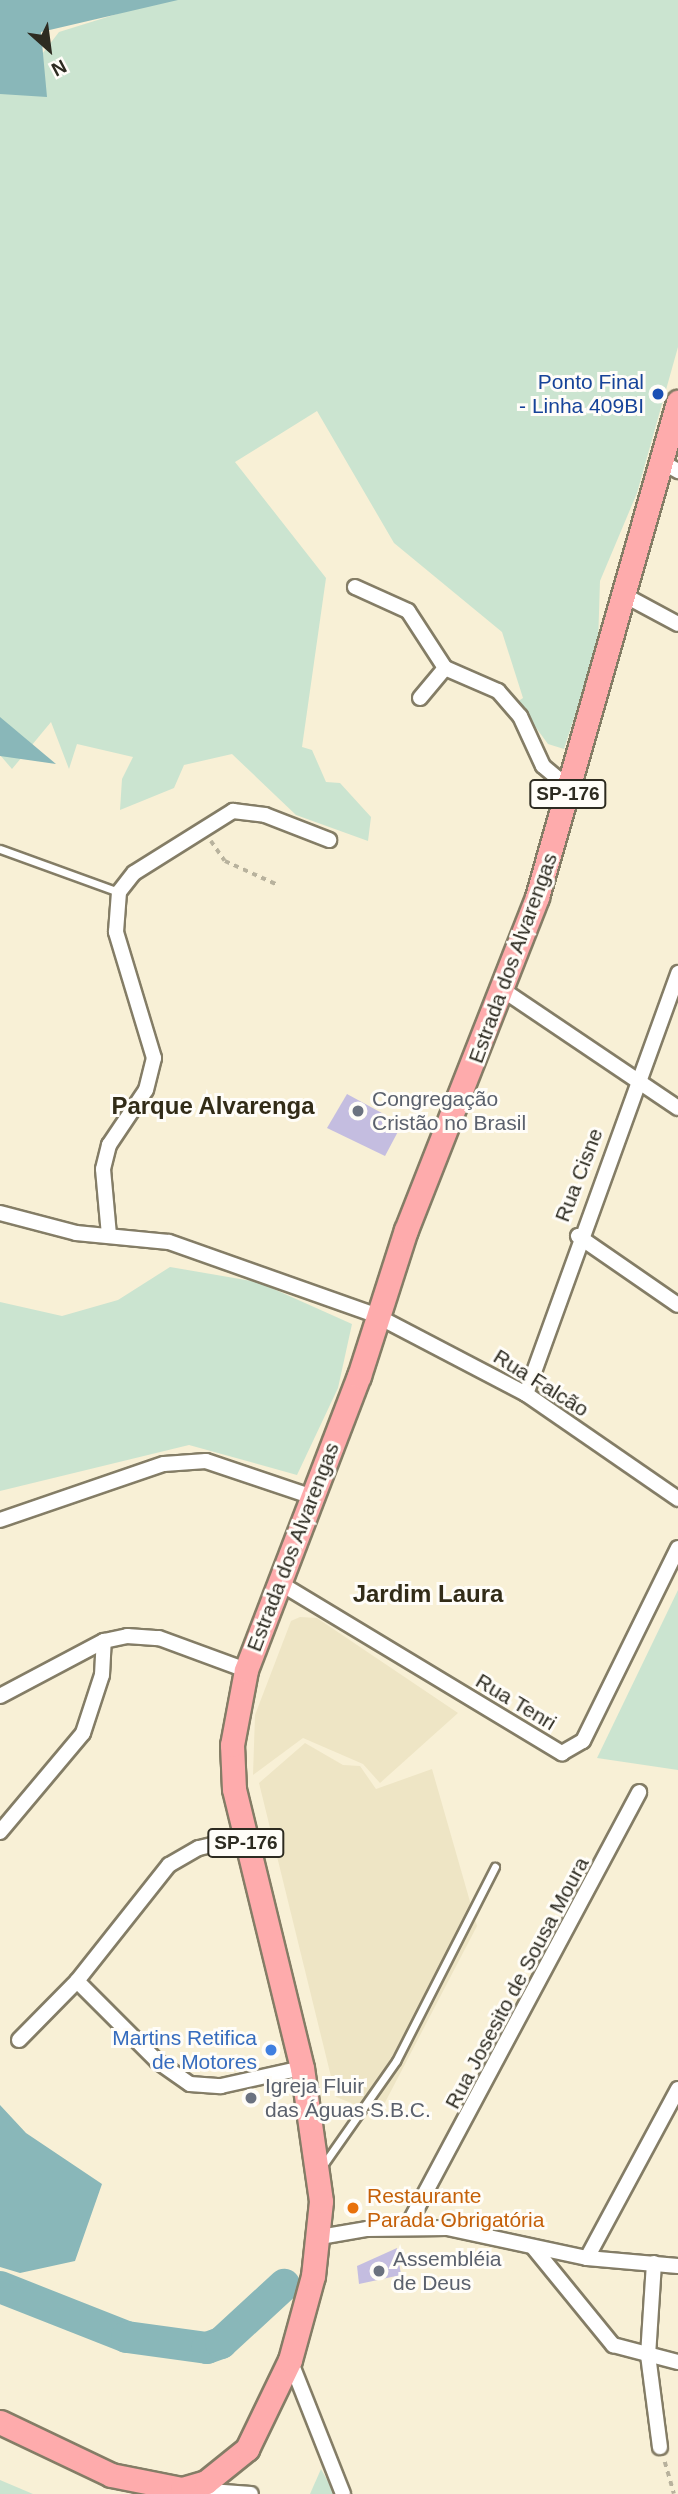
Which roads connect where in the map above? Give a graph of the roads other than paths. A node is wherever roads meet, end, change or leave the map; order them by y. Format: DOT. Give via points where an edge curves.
graph roads {
  1 [pos="678,402"];
  2 [pos="669,466"];
  3 [pos="355,587"];
  4 [pos="624,595"];
  5 [pos="678,625"];
  6 [pos="444,668"];
  7 [pos="420,698"];
  8 [pos="570,789"];
  9 [pos="329,839"];
  10 [pos="0,849"];
  11 [pos="119,892"];
  12 [pos="678,973"];
  13 [pos="503,990"];
  14 [pos="638,1078"];
  15 [pos="678,1108"];
  16 [pos="0,1213"];
  17 [pos="109,1235"];
  18 [pos="578,1236"];
  19 [pos="678,1304"];
  20 [pos="375,1315"];
  21 [pos="526,1394"];
  22 [pos="310,1496"];
  23 [pos="678,1499"];
  24 [pos="0,1520"];
  25 [pos="678,1548"];
  26 [pos="278,1582"];
  27 [pos="104,1641"];
  28 [pos="246,1670"];
  29 [pos="0,1696"];
  30 [pos="639,1792"];
  31 [pos="0,1832"];
  32 [pos="244,1837"];
  33 [pos="495,1867"];
  34 [pos="77,1981"];
  35 [pos="19,2040"];
  36 [pos="302,2068"];
  37 [pos="678,2088"];
  38 [pos="319,2171"];
  39 [pos="407,2227"];
  40 [pos="320,2237"];
  41 [pos="533,2247"];
  42 [pos="587,2258"];
  43 [pos="654,2263"];
  44 [pos="678,2266"];
  45 [pos="648,2355"];
  46 [pos="290,2360"];
  47 [pos="678,2362"];
  48 [pos="0,2422"];
  49 [pos="660,2447"];
  50 [pos="183,2489"];
  51 [pos="251,2494"];
  52 [pos="342,2494"];
  1 -- 2 [label="main road, Estrada dos Alvarengas / SP-176"];
  2 -- 4 [label="main road, Estrada dos Alvarengas / SP-176"];
  3 -- 6 [label="street" via="408,611"];
  4 -- 5 [label="street"];
  4 -- 8 [label="main road, Estrada dos Alvarengas / SP-176"];
  6 -- 7 [label="street"];
  6 -- 8 [label="street" via="507,697 543,766"];
  8 -- 13 [label="main road, Estrada dos Alvarengas / SP-176"];
  9 -- 11 [label="street" via="239,810 134,873"];
  10 -- 11 [label="lane"];
  11 -- 17 [label="street" via="116,932 154,1058 146,1090 109,1145 103,1169"];
  12 -- 14 [label="street, Rua Cisne"];
  13 -- 14 [label="street"];
  13 -- 20 [label="main road, Estrada dos Alvarengas / SP-176"];
  14 -- 15 [label="street"];
  14 -- 18 [label="street, Rua Cisne"];
  16 -- 17 [label="street, Rua Falcão"];
  17 -- 20 [label="street, Rua Falcão" via="169,1242"];
  18 -- 19 [label="street"];
  18 -- 21 [label="street, Rua Cisne"];
  20 -- 21 [label="street, Rua Falcão"];
  20 -- 22 [label="main road, Estrada dos Alvarengas / SP-176" via="359,1376"];
  21 -- 23 [label="street, Rua Falcão"];
  22 -- 24 [label="street" via="206,1461 164,1464"];
  22 -- 26 [label="main road, Estrada dos Alvarengas / SP-176"];
  25 -- 26 [label="street, Rua Tenri" via="583,1741 562,1753"];
  26 -- 28 [label="main road, Estrada dos Alvarengas / SP-176"];
  27 -- 28 [label="street" via="159,1638"];
  27 -- 29 [label="street"];
  27 -- 31 [label="street" via="97,1698 83,1733"];
  28 -- 32 [label="main road, Estrada dos Alvarengas / SP-176" via="232,1745"];
  30 -- 39 [label="street, Rua Josesito de Sousa Moura"];
  32 -- 34 [label="street" via="199,1848 169,1865"];
  32 -- 36 [label="main road, Estrada dos Alvarengas / SP-176"];
  33 -- 38 [label="lane" via="396,2061"];
  34 -- 35 [label="street"];
  34 -- 36 [label="street" via="157,2061 190,2084 220,2086"];
  36 -- 38 [label="main road, Estrada dos Alvarengas / SP-176"];
  37 -- 42 [label="street"];
  38 -- 40 [label="main road, Estrada dos Alvarengas / SP-176"];
  39 -- 40 [label="street"];
  39 -- 41 [label="street" via="481,2233"];
  40 -- 46 [label="main road, Estrada dos Alvarengas / SP-176"];
  41 -- 42 [label="street"];
  41 -- 45 [label="street" via="613,2345"];
  42 -- 43 [label="street"];
  43 -- 44 [label="street"];
  43 -- 45 [label="street"];
  45 -- 47 [label="street"];
  45 -- 49 [label="street"];
  46 -- 50 [label="main road, Estrada dos Alvarengas / SP-176" via="247,2449 206,2482"];
  46 -- 52 [label="street"];
  48 -- 50 [label="main road" via="111,2475"];
  50 -- 51 [label="street"];
}
